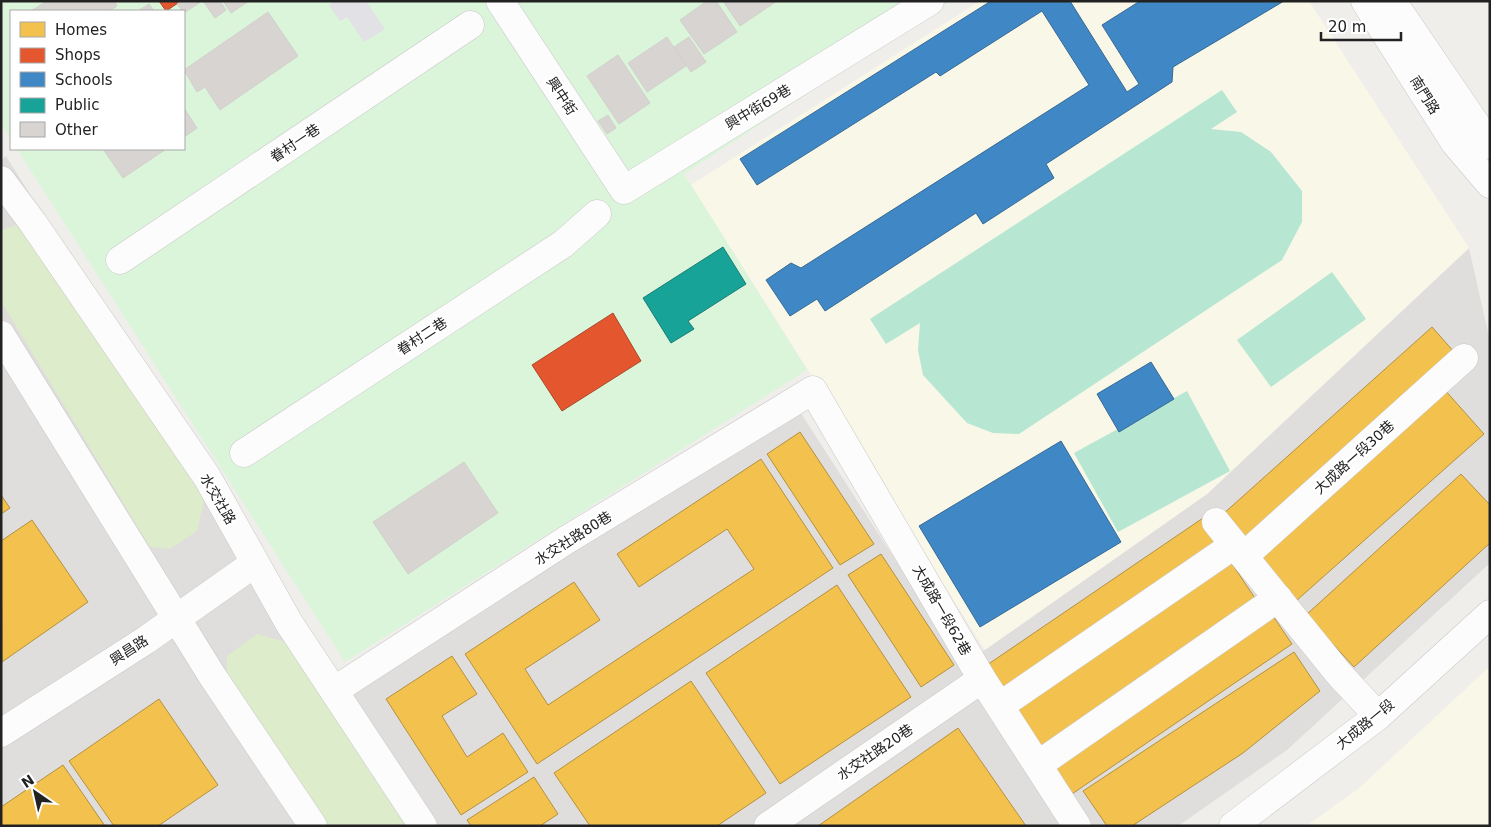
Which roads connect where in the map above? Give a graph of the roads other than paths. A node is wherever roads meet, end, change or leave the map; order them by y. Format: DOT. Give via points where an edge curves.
graph roads {
  1 [pos="500,1"];
  2 [pos="920,1"];
  3 [pos="930,1"];
  4 [pos="1365,1"];
  5 [pos="1392,1"];
  6 [pos="470,25"];
  7 [pos="892,25"];
  8 [pos="1490,145"];
  9 [pos="1,180"];
  10 [pos="1490,184"];
  11 [pos="624,190"];
  12 [pos="597,214"];
  13 [pos="120,260"];
  14 [pos="1,335"];
  15 [pos="1464,358"];
  16 [pos="814,390"];
  17 [pos="244,453"];
  18 [pos="1216,522"];
  19 [pos="1239,550"];
  20 [pos="255,563"];
  21 [pos="1278,598"];
  22 [pos="1490,614"];
  23 [pos="178,618"];
  24 [pos="982,679"];
  25 [pos="335,690"];
  26 [pos="1004,703"];
  27 [pos="1378,716"];
  28 [pos="1,733"];
  29 [pos="1042,762"];
  30 [pos="313,826"];
  31 [pos="423,826"];
  32 [pos="768,826"];
  33 [pos="1077,826"];
  34 [pos="1233,826"];
  1 -- 11 [label="street, 興中街"];
  2 -- 7 [label="street, 興中街69巷"];
  3 -- 7 [label="street, 興中街69巷"];
  4 -- 10 [label="street, 南門路" via="1456,143"];
  5 -- 8 [label="street, 南門路"];
  6 -- 13 [label="street, 眷村一巷"];
  7 -- 11 [label="street, 興中街69巷"];
  9 -- 20 [label="street, 水交社路" via="207,477"];
  12 -- 17 [label="street, 眷村二巷" via="563,244"];
  14 -- 23 [label="street"];
  15 -- 19 [label="street, 大成路一段30巷"];
  16 -- 24 [label="street, 大成路一段62巷"];
  16 -- 25 [label="street, 水交社路80巷" via="568,539"];
  18 -- 19 [label="street"];
  19 -- 21 [label="street"];
  19 -- 26 [label="street, 大成路一段30巷"];
  20 -- 23 [label="street, 興昌路"];
  20 -- 25 [label="street, 水交社路" via="289,623"];
  21 -- 27 [label="street" via="1339,674"];
  21 -- 29 [label="street"];
  22 -- 27 [label="street, 大成路一段"];
  23 -- 28 [label="street, 興昌路"];
  23 -- 30 [label="street" via="211,674"];
  24 -- 32 [label="street, 水交社路20巷"];
  24 -- 33 [label="street, 大成路一段62巷"];
  25 -- 31 [label="street, 水交社路"];
  27 -- 34 [label="street, 大成路一段"];
}
